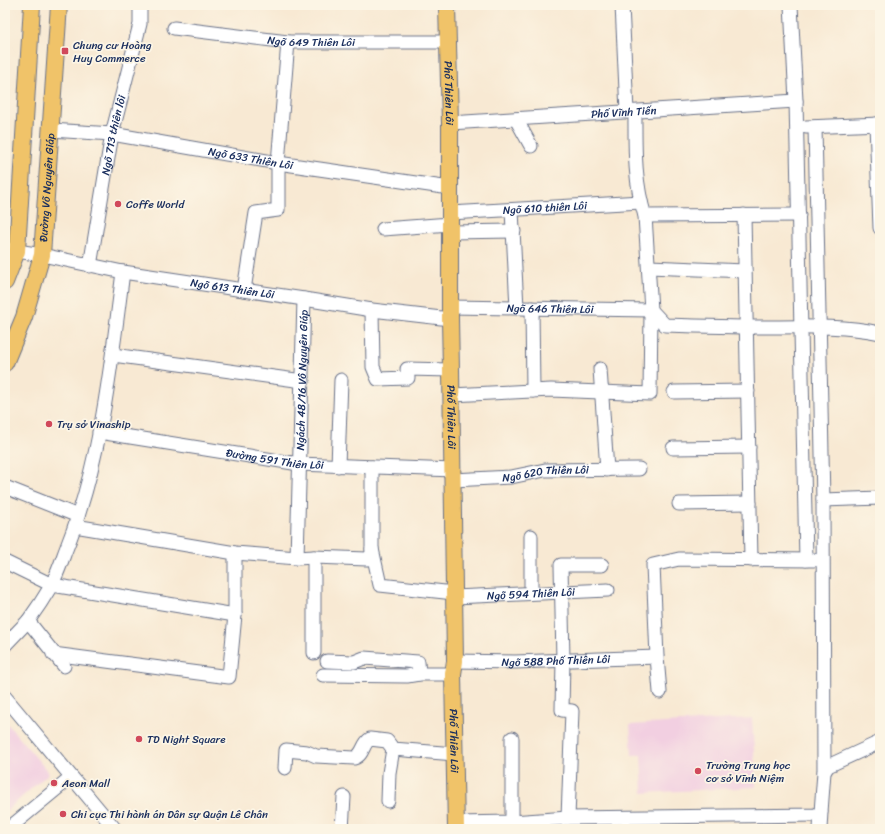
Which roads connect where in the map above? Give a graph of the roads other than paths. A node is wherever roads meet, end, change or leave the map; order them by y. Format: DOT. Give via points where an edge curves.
graph roads {
  1 [pos="32,5"];
  2 [pos="59,5"];
  3 [pos="140,5"];
  4 [pos="447,5"];
  5 [pos="622,5"];
  6 [pos="791,5"];
  7 [pos="174,28"];
  8 [pos="288,42"];
  9 [pos="449,42"];
  10 [pos="796,101"];
  11 [pos="631,112"];
  12 [pos="516,119"];
  13 [pos="450,123"];
  14 [pos="878,124"];
  15 [pos="814,127"];
  16 [pos="796,128"];
  17 [pos="51,130"];
  18 [pos="112,134"];
  19 [pos="532,146"];
  20 [pos="278,163"];
  21 [pos="450,188"];
  22 [pos="641,202"];
  23 [pos="512,210"];
  24 [pos="744,215"];
  25 [pos="799,215"];
  26 [pos="645,216"];
  27 [pos="450,223"];
  28 [pos="880,228"];
  29 [pos="383,229"];
  30 [pos="514,231"];
  31 [pos="11,250"];
  32 [pos="42,255"];
  33 [pos="90,266"];
  34 [pos="649,267"];
  35 [pos="745,271"];
  36 [pos="123,272"];
  37 [pos="5,282"];
  38 [pos="244,290"];
  39 [pos="304,299"];
  40 [pos="517,308"];
  41 [pos="532,308"];
  42 [pos="372,310"];
  43 [pos="651,310"];
  44 [pos="450,313"];
  45 [pos="746,327"];
  46 [pos="802,327"];
  47 [pos="820,327"];
  48 [pos="880,333"];
  49 [pos="113,355"];
  50 [pos="5,363"];
  51 [pos="600,369"];
  52 [pos="451,370"];
  53 [pos="341,380"];
  54 [pos="302,381"];
  55 [pos="533,391"];
  56 [pos="674,392"];
  57 [pos="748,392"];
  58 [pos="602,393"];
  59 [pos="452,395"];
  60 [pos="99,432"];
  61 [pos="673,448"];
  62 [pos="749,448"];
  63 [pos="299,464"];
  64 [pos="338,466"];
  65 [pos="372,467"];
  66 [pos="639,469"];
  67 [pos="607,470"];
  68 [pos="453,475"];
  69 [pos="5,487"];
  70 [pos="880,498"];
  71 [pos="823,500"];
  72 [pos="750,502"];
  73 [pos="679,504"];
  74 [pos="77,521"];
  75 [pos="532,536"];
  76 [pos="372,550"];
  77 [pos="235,553"];
  78 [pos="314,557"];
  79 [pos="297,558"];
  80 [pos="751,560"];
  81 [pos="806,560"];
  82 [pos="823,560"];
  83 [pos="5,562"];
  84 [pos="602,565"];
  85 [pos="52,585"];
  86 [pos="608,590"];
  87 [pos="561,591"];
  88 [pos="531,593"];
  89 [pos="454,595"];
  90 [pos="235,615"];
  91 [pos="28,621"];
  92 [pos="5,646"];
  93 [pos="314,653"];
  94 [pos="53,654"];
  95 [pos="344,654"];
  96 [pos="657,657"];
  97 [pos="364,658"];
  98 [pos="563,660"];
  99 [pos="327,661"];
  100 [pos="64,666"];
  101 [pos="454,668"];
  102 [pos="418,674"];
  103 [pos="323,675"];
  104 [pos="660,692"];
  105 [pos="5,697"];
  106 [pos="512,738"];
  107 [pos="880,742"];
  108 [pos="393,749"];
  109 [pos="455,754"];
  110 [pos="285,768"];
  111 [pos="824,772"];
  112 [pos="71,777"];
  113 [pos="344,797"];
  114 [pos="388,801"];
  115 [pos="821,812"];
  116 [pos="568,818"];
  117 [pos="512,822"];
  118 [pos="585,823"];
  119 [pos="456,826"];
  120 [pos="8,829"];
  121 [pos="115,829"];
  122 [pos="342,829"];
  123 [pos="820,829"];
  1 -- 31 [label="main road"];
  2 -- 17 [label="main road, Đường Võ Nguyên Giáp"];
  3 -- 18 [label="street, Ngõ 713 thiên lôi" via="140,24"];
  4 -- 9 [label="main road, Phố Thiên Lôi"];
  5 -- 11 [label="street"];
  6 -- 10 [label="street"];
  7 -- 8 [label="street, Ngõ 649 Thiên Lôi"];
  8 -- 9 [label="street, Ngõ 649 Thiên Lôi"];
  8 -- 20 [label="street"];
  9 -- 13 [label="main road, Phố Thiên Lôi"];
  10 -- 11 [label="street, Phố Vĩnh Tiến"];
  10 -- 16 [label="street"];
  11 -- 12 [label="street, Phố Vĩnh Tiến"];
  11 -- 22 [label="street"];
  12 -- 13 [label="street, Phố Vĩnh Tiến"];
  12 -- 19 [label="street"];
  13 -- 21 [label="main road, Phố Thiên Lôi"];
  14 -- 15 [label="street"];
  14 -- 28 [label="street"];
  15 -- 16 [label="street"];
  15 -- 47 [label="street"];
  16 -- 25 [label="street"];
  17 -- 18 [label="street, Ngõ 633 Thiên Lôi"];
  17 -- 32 [label="main road, Đường Võ Nguyên Giáp"];
  18 -- 20 [label="street, Ngõ 633 Thiên Lôi"];
  18 -- 33 [label="street, Ngõ 713 thiên lôi"];
  20 -- 21 [label="street, Ngõ 633 Thiên Lôi"];
  20 -- 38 [label="street" via="278,210 256,213"];
  21 -- 27 [label="main road, Phố Thiên Lôi"];
  22 -- 23 [label="street, Ngõ 610 thiên Lôi"];
  22 -- 26 [label="street"];
  23 -- 27 [label="street, Ngõ 610 thiên Lôi"];
  23 -- 30 [label="street"];
  24 -- 25 [label="street"];
  24 -- 26 [label="street"];
  24 -- 35 [label="street"];
  25 -- 46 [label="street"];
  26 -- 34 [label="street"];
  27 -- 29 [label="street"];
  27 -- 30 [label="street"];
  27 -- 44 [label="main road, Phố Thiên Lôi"];
  30 -- 40 [label="street"];
  31 -- 32 [label="street, Ngõ 613 Thiên Lôi"];
  31 -- 37 [label="main road"];
  32 -- 33 [label="street, Ngõ 613 Thiên Lôi"];
  32 -- 50 [label="main road, Đường Võ Nguyên Giáp" via="24,317"];
  33 -- 36 [label="street, Ngõ 613 Thiên Lôi"];
  34 -- 35 [label="street"];
  34 -- 43 [label="street"];
  35 -- 45 [label="street"];
  36 -- 38 [label="street, Ngõ 613 Thiên Lôi"];
  36 -- 49 [label="street"];
  38 -- 39 [label="street, Ngõ 613 Thiên Lôi"];
  39 -- 42 [label="street, Ngõ 613 Thiên Lôi"];
  39 -- 54 [label="street, Ngách 48/16 Vô Nguyên Giáp"];
  40 -- 41 [label="street, Ngõ 646 Thiên Lôi"];
  40 -- 44 [label="street, Ngõ 646 Thiên Lôi"];
  41 -- 43 [label="street, Ngõ 646 Thiên Lôi"];
  41 -- 55 [label="street"];
  42 -- 44 [label="street, Ngõ 613 Thiên Lôi"];
  42 -- 52 [label="street" via="373,367 378,379 408,378 407,369"];
  43 -- 45 [label="street" via="665,325"];
  43 -- 58 [label="street" via="650,394"];
  44 -- 52 [label="main road, Phố Thiên Lôi"];
  45 -- 46 [label="street"];
  45 -- 57 [label="street"];
  46 -- 47 [label="street"];
  46 -- 81 [label="street"];
  47 -- 48 [label="street"];
  47 -- 71 [label="street"];
  49 -- 54 [label="street"];
  49 -- 60 [label="street"];
  51 -- 58 [label="street"];
  52 -- 59 [label="main road, Phố Thiên Lôi"];
  53 -- 64 [label="street"];
  54 -- 63 [label="street, Ngách 48/16 Vô Nguyên Giáp"];
  55 -- 58 [label="street"];
  55 -- 59 [label="street"];
  56 -- 57 [label="street"];
  57 -- 62 [label="street"];
  58 -- 67 [label="street"];
  59 -- 68 [label="main road, Phố Thiên Lôi"];
  60 -- 63 [label="street, Đường 591 Thiên Lôi"];
  60 -- 74 [label="street"];
  61 -- 62 [label="street"];
  62 -- 72 [label="street"];
  63 -- 64 [label="street, Đường 591 Thiên Lôi"];
  63 -- 79 [label="street, Ngách 48/16 Vô Nguyên Giáp"];
  64 -- 65 [label="street, Đường 591 Thiên Lôi"];
  65 -- 68 [label="street, Đường 591 Thiên Lôi"];
  65 -- 76 [label="street"];
  66 -- 67 [label="street, Ngõ 620 Thiên Lôi"];
  67 -- 68 [label="street, Ngõ 620 Thiên Lôi" via="545,470 511,477"];
  68 -- 89 [label="main road, Phố Thiên Lôi"];
  69 -- 74 [label="street"];
  70 -- 71 [label="street"];
  71 -- 82 [label="street"];
  72 -- 73 [label="street"];
  72 -- 80 [label="street"];
  74 -- 77 [label="street"];
  74 -- 85 [label="street"];
  75 -- 88 [label="street"];
  76 -- 78 [label="street" via="371,556 367,559"];
  76 -- 89 [label="street, Ngõ 594 Thiên Lôi" via="380,585"];
  77 -- 79 [label="street"];
  77 -- 90 [label="street"];
  78 -- 79 [label="street"];
  78 -- 93 [label="street"];
  80 -- 81 [label="street"];
  80 -- 96 [label="street" via="679,559 653,565"];
  81 -- 82 [label="street"];
  82 -- 111 [label="street"];
  83 -- 85 [label="street"];
  84 -- 87 [label="street" via="561,565"];
  85 -- 90 [label="street"];
  85 -- 91 [label="street"];
  86 -- 87 [label="street, Ngõ 594 Thiên Lôi"];
  87 -- 88 [label="street, Ngõ 594 Thiên Lôi"];
  87 -- 98 [label="street"];
  88 -- 89 [label="street, Ngõ 594 Thiên Lôi"];
  89 -- 101 [label="main road, Phố Thiên Lôi"];
  90 -- 94 [label="street" via="229,677"];
  91 -- 92 [label="street"];
  91 -- 94 [label="street"];
  94 -- 100 [label="street"];
  95 -- 97 [label="street" via="358,654"];
  96 -- 98 [label="street, Ngõ 588 Phố Thiên Lôi"];
  96 -- 104 [label="street"];
  97 -- 99 [label="street" via="354,662"];
  97 -- 102 [label="street" via="418,662"];
  98 -- 101 [label="street, Ngõ 588 Phố Thiên Lôi"];
  98 -- 116 [label="street" via="562,710 572,710"];
  101 -- 102 [label="street, Ngõ 588 Phố Thiên Lôi"];
  101 -- 109 [label="main road, Phố Thiên Lôi"];
  102 -- 103 [label="street, Ngõ 588 Phố Thiên Lôi"];
  105 -- 112 [label="street"];
  106 -- 117 [label="street"];
  107 -- 111 [label="street" via="828,766"];
  108 -- 109 [label="street"];
  108 -- 110 [label="street" via="387,741 370,739 365,743 359,756 354,758 316,756 307,752 286,750"];
  108 -- 114 [label="street"];
  109 -- 119 [label="main road, Phố Thiên Lôi"];
  111 -- 115 [label="street"];
  112 -- 120 [label="street"];
  112 -- 121 [label="street"];
  113 -- 122 [label="street"];
  115 -- 118 [label="street" via="816,815"];
  115 -- 123 [label="street"];
  116 -- 117 [label="street"];
  116 -- 118 [label="street"];
  117 -- 119 [label="street"];
}
